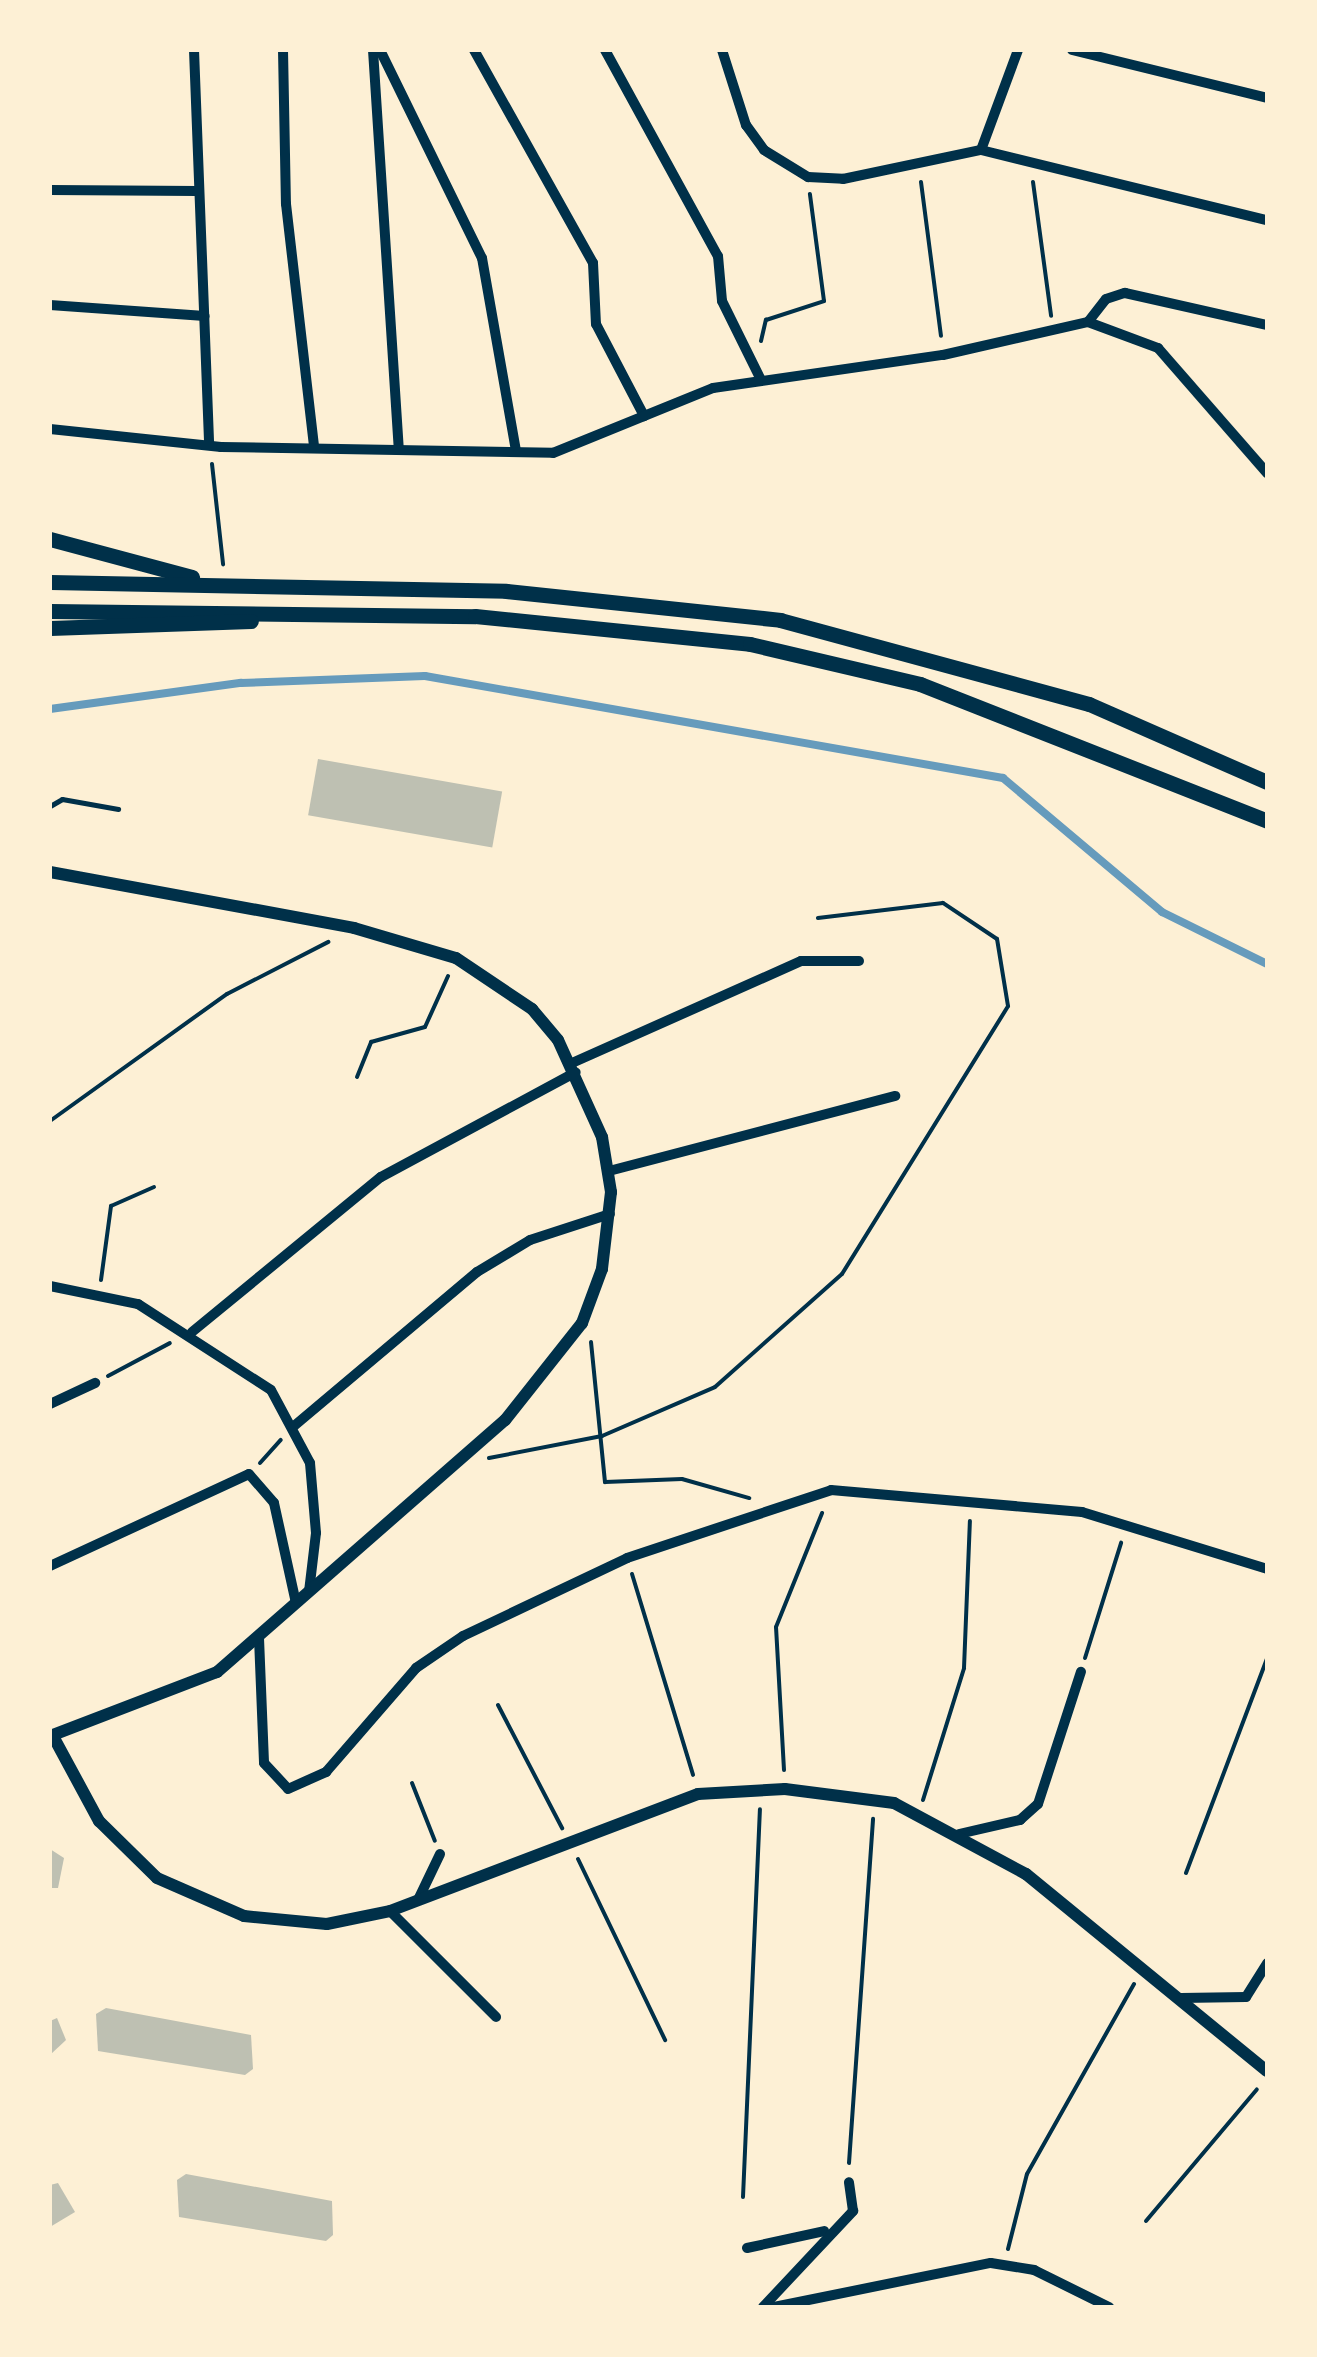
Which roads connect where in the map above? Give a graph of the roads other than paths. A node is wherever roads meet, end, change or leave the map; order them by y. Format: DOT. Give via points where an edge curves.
graph roads {
  1 [pos="194,50"];
  2 [pos="283,50"];
  3 [pos="376,50"];
  4 [pos="474,50"];
  5 [pos="605,50"];
  6 [pos="722,50"];
  7 [pos="1018,50"];
  8 [pos="1072,50"];
  9 [pos="1267,98"];
  10 [pos="981,150"];
  11 [pos="50,190"];
  12 [pos="197,190"];
  13 [pos="1267,220"];
  14 [pos="50,305"];
  15 [pos="205,316"];
  16 [pos="1088,322"];
  17 [pos="1267,325"];
  18 [pos="760,378"];
  19 [pos="644,416"];
  20 [pos="50,429"];
  21 [pos="209,443"];
  22 [pos="314,445"];
  23 [pos="399,447"];
  24 [pos="516,451"];
  25 [pos="1267,473"];
  26 [pos="50,538"];
  27 [pos="50,582"];
  28 [pos="225,584"];
  29 [pos="50,611"];
  30 [pos="305,614"];
  31 [pos="50,628"];
  32 [pos="1267,782"];
  33 [pos="50,806"];
  34 [pos="118,810"];
  35 [pos="1267,822"];
  36 [pos="50,872"];
  37 [pos="859,961"];
  38 [pos="574,1068"];
  39 [pos="894,1096"];
  40 [pos="609,1170"];
  41 [pos="610,1214"];
  42 [pos="50,1286"];
  43 [pos="192,1332"];
  44 [pos="95,1383"];
  45 [pos="50,1404"];
  46 [pos="294,1426"];
  47 [pos="50,1566"];
  48 [pos="1267,1569"];
  49 [pos="308,1593"];
  50 [pos="296,1603"];
  51 [pos="259,1638"];
  52 [pos="1080,1672"];
  53 [pos="51,1736"];
  54 [pos="960,1834"];
  55 [pos="440,1854"];
  56 [pos="418,1900"];
  57 [pos="390,1912"];
  58 [pos="1267,1964"];
  59 [pos="1181,1998"];
  60 [pos="496,2017"];
  61 [pos="1267,2074"];
  62 [pos="849,2182"];
  63 [pos="825,2230"];
  64 [pos="747,2248"];
  65 [pos="763,2307"];
  66 [pos="774,2307"];
  67 [pos="1108,2307"];
  1 -- 12 [label="street"];
  2 -- 22 [label="street" via="286,204"];
  3 -- 23 [label="street"];
  3 -- 24 [label="street" via="482,258"];
  4 -- 19 [label="street" via="594,263 596,324"];
  5 -- 18 [label="street" via="718,256 722,301"];
  6 -- 10 [label="street" via="746,125 764,150 808,177 919,165"];
  7 -- 10 [label="street"];
  8 -- 9 [label="street"];
  10 -- 13 [label="street"];
  11 -- 12 [label="street"];
  12 -- 15 [label="street"];
  14 -- 15 [label="street"];
  15 -- 21 [label="street"];
  16 -- 17 [label="street" via="1106,299 1125,293"];
  16 -- 18 [label="street" via="944,356"];
  16 -- 25 [label="street" via="1158,348"];
  18 -- 19 [label="street"];
  19 -- 24 [label="street" via="580,448"];
  20 -- 21 [label="street"];
  21 -- 22 [label="street"];
  22 -- 23 [label="street"];
  23 -- 24 [label="street"];
  26 -- 28 [label="main road"];
  27 -- 28 [label="main road"];
  28 -- 32 [label="main road" via="506,590 780,620 1089,704"];
  29 -- 30 [label="main road"];
  30 -- 31 [label="main road"];
  30 -- 35 [label="main road" via="574,622 850,663 1103,750"];
  33 -- 34 [label="lane" via="62,799"];
  36 -- 38 [label="street" via="354,928 456,958 532,1008"];
  37 -- 38 [label="street" via="801,960"];
  38 -- 40 [label="street"];
  38 -- 43 [label="street" via="382,1176"];
  39 -- 40 [label="street"];
  40 -- 41 [label="street"];
  41 -- 46 [label="street" via="530,1240 476,1272"];
  41 -- 49 [label="street" via="582,1323 542,1384"];
  42 -- 43 [label="street" via="99,1295"];
  43 -- 46 [label="street" via="271,1390"];
  44 -- 45 [label="street"];
  46 -- 49 [label="street" via="310,1464 316,1533"];
  47 -- 50 [label="street" via="249,1474 274,1503"];
  48 -- 51 [label="street" via="1128,1523 971,1498 831,1490 627,1558 434,1653 306,1785 274,1784 264,1762"];
  49 -- 50 [label="street"];
  50 -- 51 [label="street"];
  51 -- 53 [label="street" via="183,1688"];
  52 -- 54 [label="street" via="1030,1814"];
  53 -- 57 [label="street" via="99,1821 156,1878 244,1916 327,1924"];
  54 -- 56 [label="street" via="874,1799 785,1789 698,1794 567,1838"];
  54 -- 59 [label="street"];
  55 -- 56 [label="street"];
  56 -- 57 [label="street"];
  57 -- 60 [label="street"];
  58 -- 59 [label="street" via="1246,1997"];
  59 -- 61 [label="street"];
  62 -- 63 [label="street" via="853,2211"];
  63 -- 64 [label="street"];
  63 -- 65 [label="street"];
  66 -- 67 [label="street" via="920,2270 1004,2265"];
}
